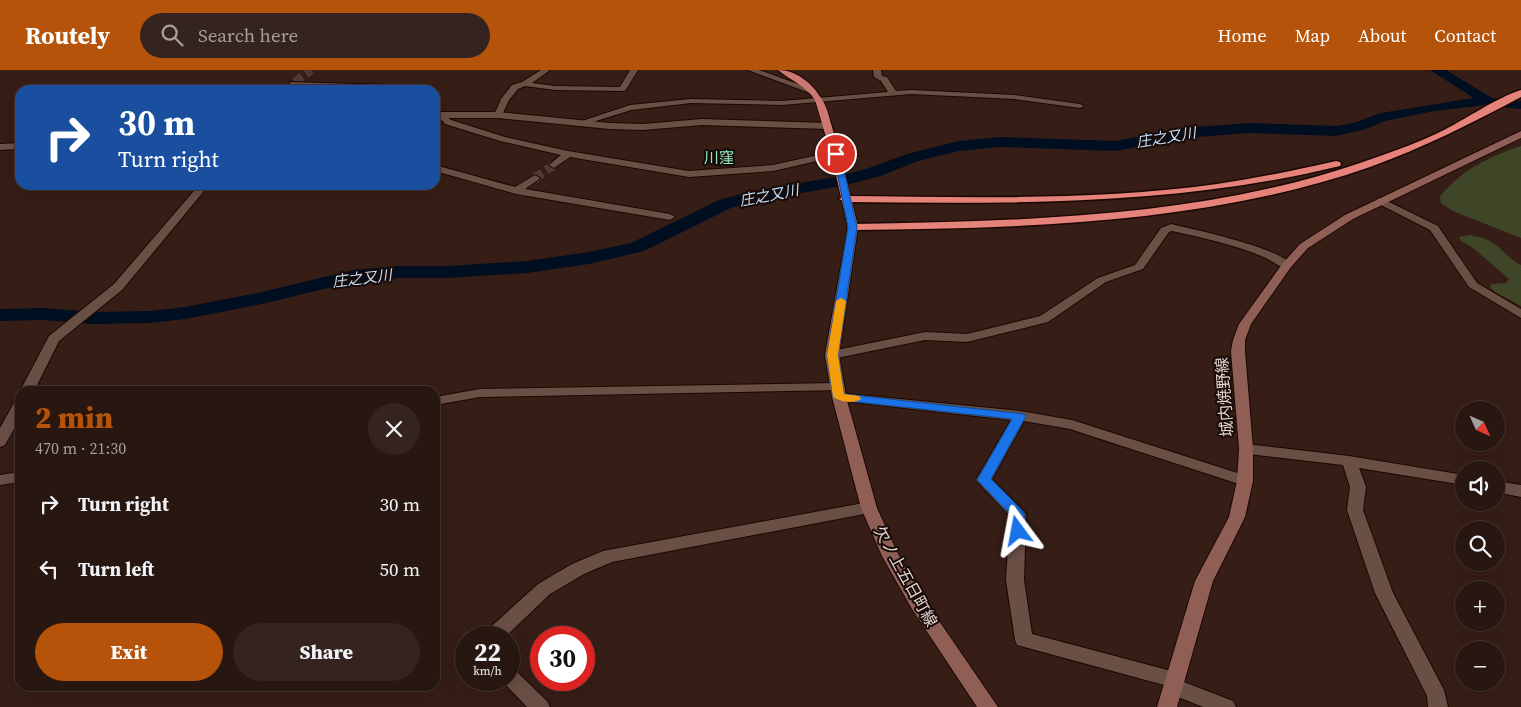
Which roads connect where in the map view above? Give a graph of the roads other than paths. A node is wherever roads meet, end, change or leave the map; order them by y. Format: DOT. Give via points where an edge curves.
graph roads {
  1 [pos="546,70"];
  2 [pos="634,70"];
  3 [pos="752,70"];
  4 [pos="782,70"];
  5 [pos="877,70"];
  6 [pos="525,84"];
  7 [pos="292,85"];
  8 [pos="342,85"];
  9 [pos="813,91"];
  10 [pos="893,93"];
  11 [pos="1519,95"];
  12 [pos="626,99"];
  13 [pos="818,100"];
  14 [pos="1080,106"];
  15 [pos="440,115"];
  16 [pos="498,115"];
  17 [pos="440,116"];
  18 [pos="583,122"];
  19 [pos="828,126"];
  20 [pos="1521,134"];
  21 [pos="1439,136"];
  22 [pos="15,146"];
  23 [pos="0,147"];
  24 [pos="568,154"];
  25 [pos="836,154"];
  26 [pos="554,165"];
  27 [pos="440,169"];
  28 [pos="535,178"];
  29 [pos="200,190"];
  30 [pos="516,191"];
  31 [pos="845,199"];
  32 [pos="1381,201"];
  33 [pos="670,217"];
  34 [pos="853,227"];
  35 [pos="1287,265"];
  36 [pos="1521,314"];
  37 [pos="832,355"];
  38 [pos="30,386"];
  39 [pos="838,392"];
  40 [pos="440,400"];
  41 [pos="15,414"];
  42 [pos="1020,416"];
  43 [pos="0,442"];
  44 [pos="1246,450"];
  45 [pos="1349,461"];
  46 [pos="15,477"];
  47 [pos="1455,479"];
  48 [pos="0,480"];
  49 [pos="1245,481"];
  50 [pos="1505,488"];
  51 [pos="1521,491"];
  52 [pos="869,508"];
  53 [pos="504,626"];
  54 [pos="1174,683"];
  55 [pos="520,688"];
  56 [pos="540,707"];
  57 [pos="988,707"];
  58 [pos="1167,707"];
  59 [pos="1226,707"];
  60 [pos="1438,707"];
  1 -- 6 [label="street"];
  2 -- 12 [label="street"];
  3 -- 9 [label="street"];
  4 -- 9 [label="highway"];
  5 -- 10 [label="street" via="878,77 884,79"];
  6 -- 12 [label="street"];
  6 -- 16 [label="street" via="515,87"];
  7 -- 8 [label="street"];
  9 -- 13 [label="highway"];
  10 -- 13 [label="street"];
  10 -- 14 [label="street" via="1015,97"];
  11 -- 21 [label="highway"];
  12 -- 13 [label="street" via="737,103"];
  12 -- 18 [label="street" via="605,114"];
  13 -- 19 [label="highway"];
  15 -- 16 [label="street"];
  16 -- 18 [label="street"];
  17 -- 24 [label="street" via="448,122 503,139"];
  18 -- 19 [label="street" via="643,127 702,122"];
  19 -- 25 [label="highway"];
  20 -- 32 [label="main road, 城内焼野線"];
  21 -- 31 [label="highway" via="1333,165 1241,182 1159,192 1028,199"];
  21 -- 34 [label="highway" via="1336,173 1268,191 1168,209 996,224"];
  22 -- 23 [label="street"];
  24 -- 25 [label="street" via="689,174 772,168"];
  24 -- 26 [label="street"];
  25 -- 31 [label="highway"];
  27 -- 30 [label="street"];
  28 -- 30 [label="street"];
  29 -- 38 [label="street" via="118,287 54,339"];
  30 -- 33 [label="street"];
  31 -- 34 [label="highway"];
  32 -- 35 [label="main road, 城内焼野線" via="1320,234"];
  32 -- 36 [label="street" via="1434,228 1473,285"];
  34 -- 37 [label="main road, 欠ノ上五日町線"];
  35 -- 37 [label="street" via="1217,238 1171,227 1164,230 1139,266 1102,280 1044,319 967,338 924,336"];
  35 -- 44 [label="main road, 城内焼野線" via="1245,324 1239,340"];
  37 -- 39 [label="main road, 欠ノ上五日町線"];
  39 -- 40 [label="street" via="480,393"];
  39 -- 42 [label="street"];
  39 -- 52 [label="main road, 欠ノ上五日町線"];
  41 -- 43 [label="street"];
  42 -- 49 [label="street" via="1072,425"];
  42 -- 54 [label="street" via="984,480 1018,514 1015,580 1024,640"];
  44 -- 45 [label="street"];
  44 -- 49 [label="main road, 城内焼野線"];
  45 -- 47 [label="street"];
  45 -- 60 [label="street" via="1358,487 1355,510 1384,593 1437,696"];
  46 -- 48 [label="street"];
  49 -- 54 [label="main road, 城内焼野線" via="1237,517 1204,581"];
  50 -- 51 [label="street"];
  52 -- 53 [label="street" via="609,556 544,589"];
  52 -- 57 [label="main road, 欠ノ上五日町線" via="890,556 918,604"];
  54 -- 58 [label="main road, 城内焼野線"];
  54 -- 59 [label="street"];
  55 -- 56 [label="street"];
}
